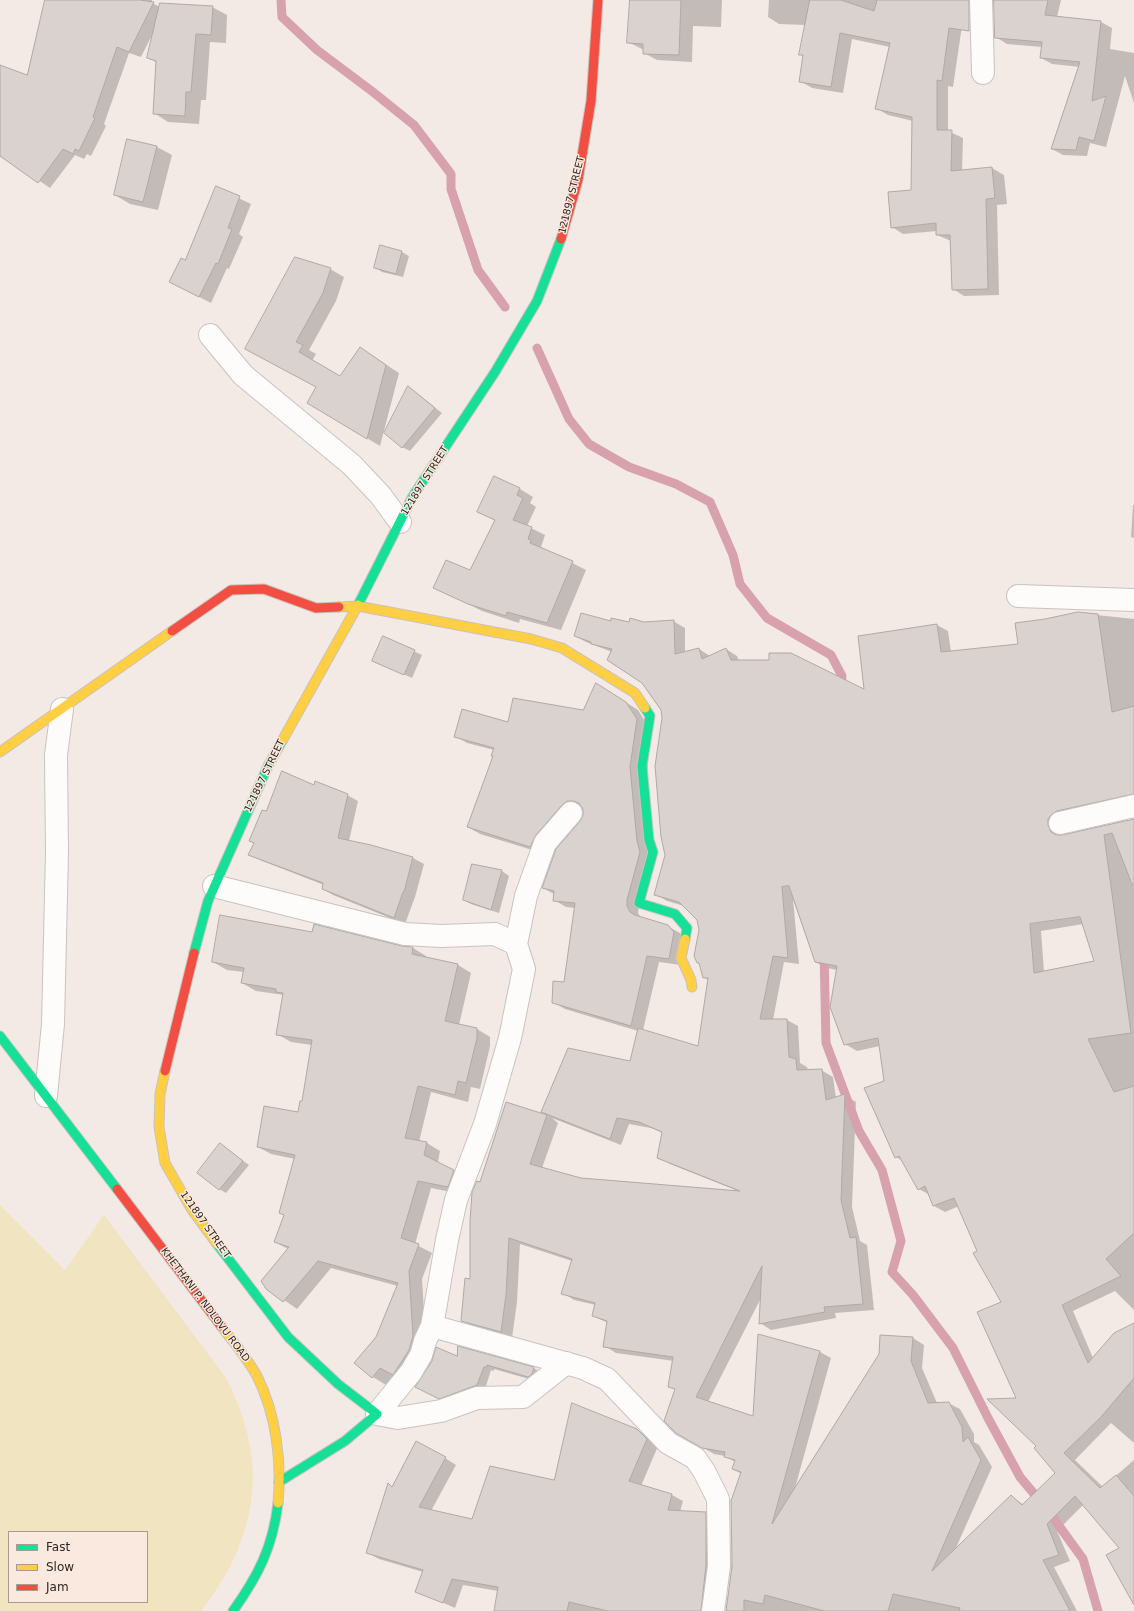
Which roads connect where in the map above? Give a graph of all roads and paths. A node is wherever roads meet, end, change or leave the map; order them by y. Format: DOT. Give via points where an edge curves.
graph roads {
  1 [pos="598,0"];
  2 [pos="981,0"];
  3 [pos="983,73"];
  4 [pos="210,335"];
  5 [pos="400,522"];
  6 [pos="1018,596"];
  7 [pos="1134,600"];
  8 [pos="358,606"];
  9 [pos="62,709"];
  10 [pos="0,752"];
  11 [pos="1134,806"];
  12 [pos="570,814"];
  13 [pos="1060,823"];
  14 [pos="214,886"];
  15 [pos="516,944"];
  16 [pos="692,987"];
  17 [pos="0,1036"];
  18 [pos="46,1096"];
  19 [pos="432,1326"];
  20 [pos="566,1363"];
  21 [pos="377,1414"];
  22 [pos="279,1482"];
  23 [pos="233,1611"];
  24 [pos="713,1611"];
  1 -- 5 [label="street, 121897 STREET" via="591,101 578,180 561,239 537,301 495,372 413,496"];
  2 -- 3 [label="street"];
  4 -- 5 [label="street" via="242,375 352,466 381,496"];
  5 -- 8 [label="street, 121897 STREET"];
  6 -- 7 [label="street"];
  8 -- 9 [label="street" via="316,608 264,589 231,590"];
  8 -- 14 [label="street, 121897 STREET" via="268,766"];
  8 -- 16 [label="street" via="562,648 635,693 650,716 642,766 649,840 654,852 639,903 675,914 687,928 681,958"];
  9 -- 10 [label="street"];
  9 -- 18 [label="street" via="56,755 57,852 53,1024"];
  11 -- 13 [label="street"];
  12 -- 15 [label="street" via="545,843 526,896"];
  14 -- 15 [label="street" via="405,934 495,934"];
  14 -- 21 [label="street, 121897 STREET" via="208,901 160,1094 159,1127 165,1163 192,1210 280,1327 338,1384"];
  15 -- 19 [label="street" via="524,969 510,1038 485,1124 456,1200"];
  17 -- 18 [label="street, KHETHANI P. NDLOVU ROAD"];
  18 -- 22 [label="street, KHETHANI P. NDLOVU ROAD" via="236,1345 259,1380 272,1414 278,1452"];
  19 -- 20 [label="street"];
  19 -- 21 [label="street" via="421,1355 411,1372"];
  20 -- 21 [label="street" via="523,1397 477,1398 441,1411 398,1418"];
  20 -- 24 [label="street" via="607,1379 668,1443 695,1458 704,1471 718,1499 719,1566"];
  21 -- 22 [label="street" via="345,1441"];
  22 -- 23 [label="street, KHETHANI P. NDLOVU ROAD" via="275,1523 266,1557"];
}
